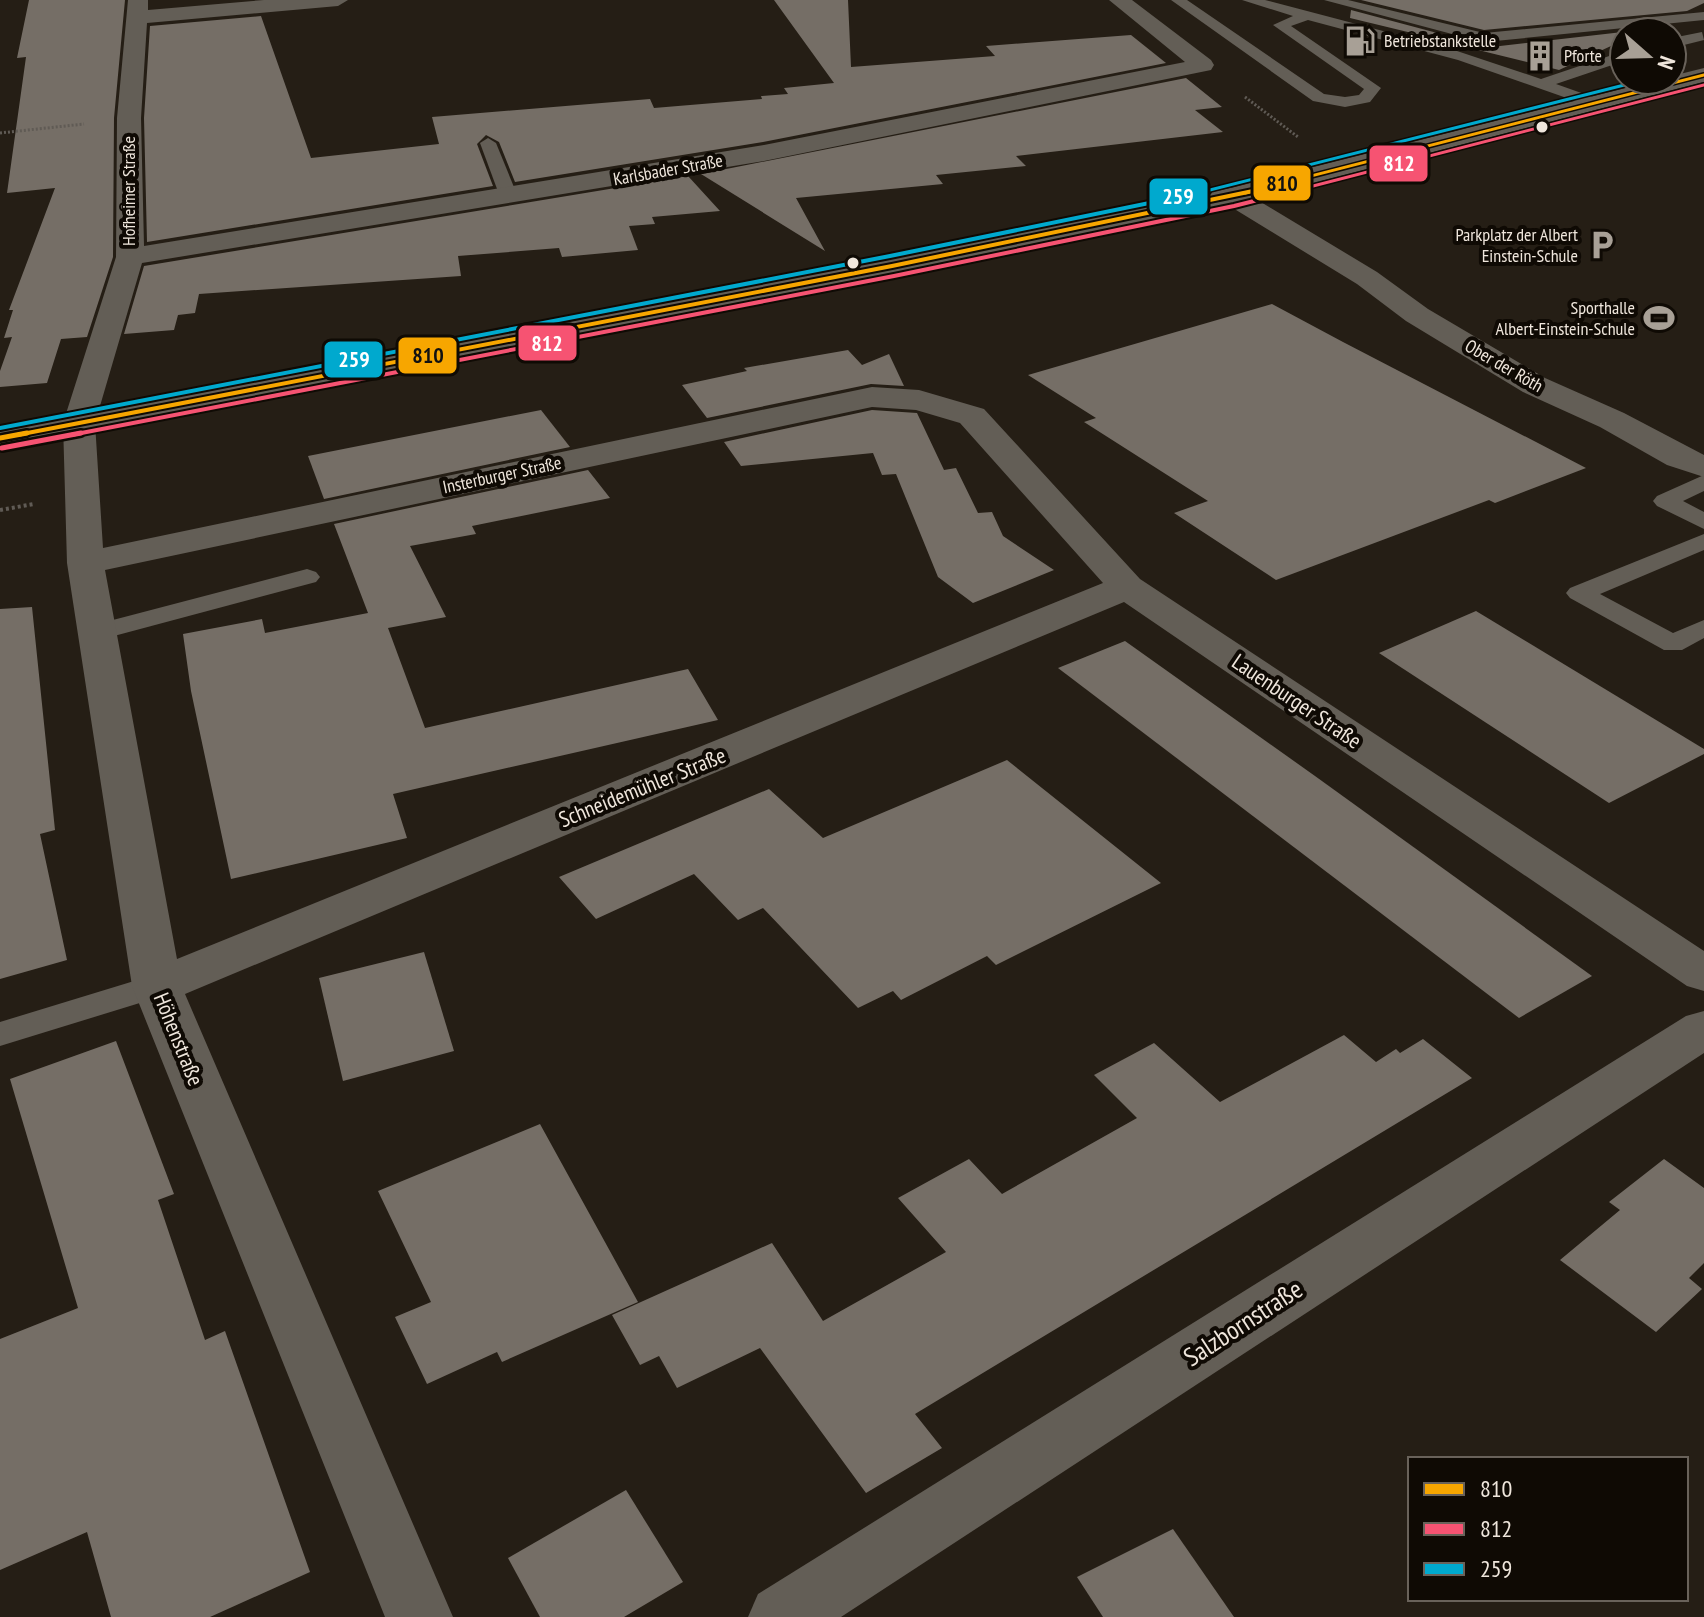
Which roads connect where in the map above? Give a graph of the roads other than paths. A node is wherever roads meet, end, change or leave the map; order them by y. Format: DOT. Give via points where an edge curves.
graph roads {
  1 [pos="338,0"];
  2 [pos="1119,0"];
  3 [pos="1178,0"];
  4 [pos="1249,0"];
  5 [pos="1331,0"];
  6 [pos="138,8"];
  7 [pos="1307,16"];
  8 [pos="1704,16"];
  9 [pos="1702,36"];
  10 [pos="1483,38"];
  11 [pos="1688,39"];
  12 [pos="1441,51"];
  13 [pos="1608,62"];
  14 [pos="1490,63"];
  15 [pos="1565,77"];
  16 [pos="1541,84"];
  17 [pos="1608,87"];
  18 [pos="1631,96"];
  19 [pos="1598,104"];
  20 [pos="488,143"];
  21 [pos="1232,196"];
  22 [pos="509,197"];
  23 [pos="130,257"];
  24 [pos="919,400"];
  25 [pos="79,423"];
  26 [pos="0,438"];
  27 [pos="1704,467"];
  28 [pos="1704,482"];
  29 [pos="1704,522"];
  30 [pos="1704,541"];
  31 [pos="85,563"];
  32 [pos="307,577"];
  33 [pos="1127,587"];
  34 [pos="1704,628"];
  35 [pos="99,632"];
  36 [pos="1704,974"];
  37 [pos="157,986"];
  38 [pos="1704,1029"];
  39 [pos="0,1034"];
  40 [pos="419,1617"];
  41 [pos="782,1617"];
  1 -- 6 [label="street"];
  2 -- 22 [label="street, Karlsbader Straße" via="1203,65 764,153"];
  3 -- 7 [label="lane" via="1319,98 1364,99 1373,88 1280,25"];
  4 -- 7 [label="lane"];
  5 -- 10 [label="lane"];
  6 -- 23 [label="street, Hofheimer Straße" via="129,118"];
  7 -- 12 [label="lane"];
  8 -- 10 [label="lane"];
  9 -- 11 [label="lane"];
  10 -- 12 [label="lane"];
  12 -- 14 [label="lane"];
  13 -- 15 [label="lane"];
  14 -- 15 [label="lane"];
  14 -- 16 [label="lane"];
  15 -- 16 [label="lane"];
  15 -- 17 [label="lane"];
  16 -- 19 [label="lane"];
  18 -- 19 [label="street"];
  19 -- 21 [label="street"];
  20 -- 22 [label="lane"];
  21 -- 25 [label="street"];
  21 -- 27 [label="street, Ober der Röth" via="1534,385"];
  22 -- 23 [label="street, Karlsbader Straße"];
  23 -- 25 [label="street, Hofheimer Straße"];
  24 -- 31 [label="street, Insterburger Straße" via="872,397"];
  24 -- 33 [label="street, Lauenburger Straße" via="972,416"];
  25 -- 26 [label="street"];
  25 -- 31 [label="street, Höhenstraße"];
  28 -- 29 [label="lane" via="1665,501"];
  30 -- 34 [label="lane" via="1579,593 1673,644"];
  31 -- 35 [label="street, Höhenstraße"];
  32 -- 35 [label="lane"];
  33 -- 36 [label="street, Lauenburger Straße"];
  33 -- 37 [label="street, Schneidemühler Straße"];
  35 -- 37 [label="street, Höhenstraße"];
  37 -- 39 [label="lane"];
  37 -- 40 [label="street, Höhenstraße"];
  38 -- 41 [label="street, Salzbornstraße"];
}
